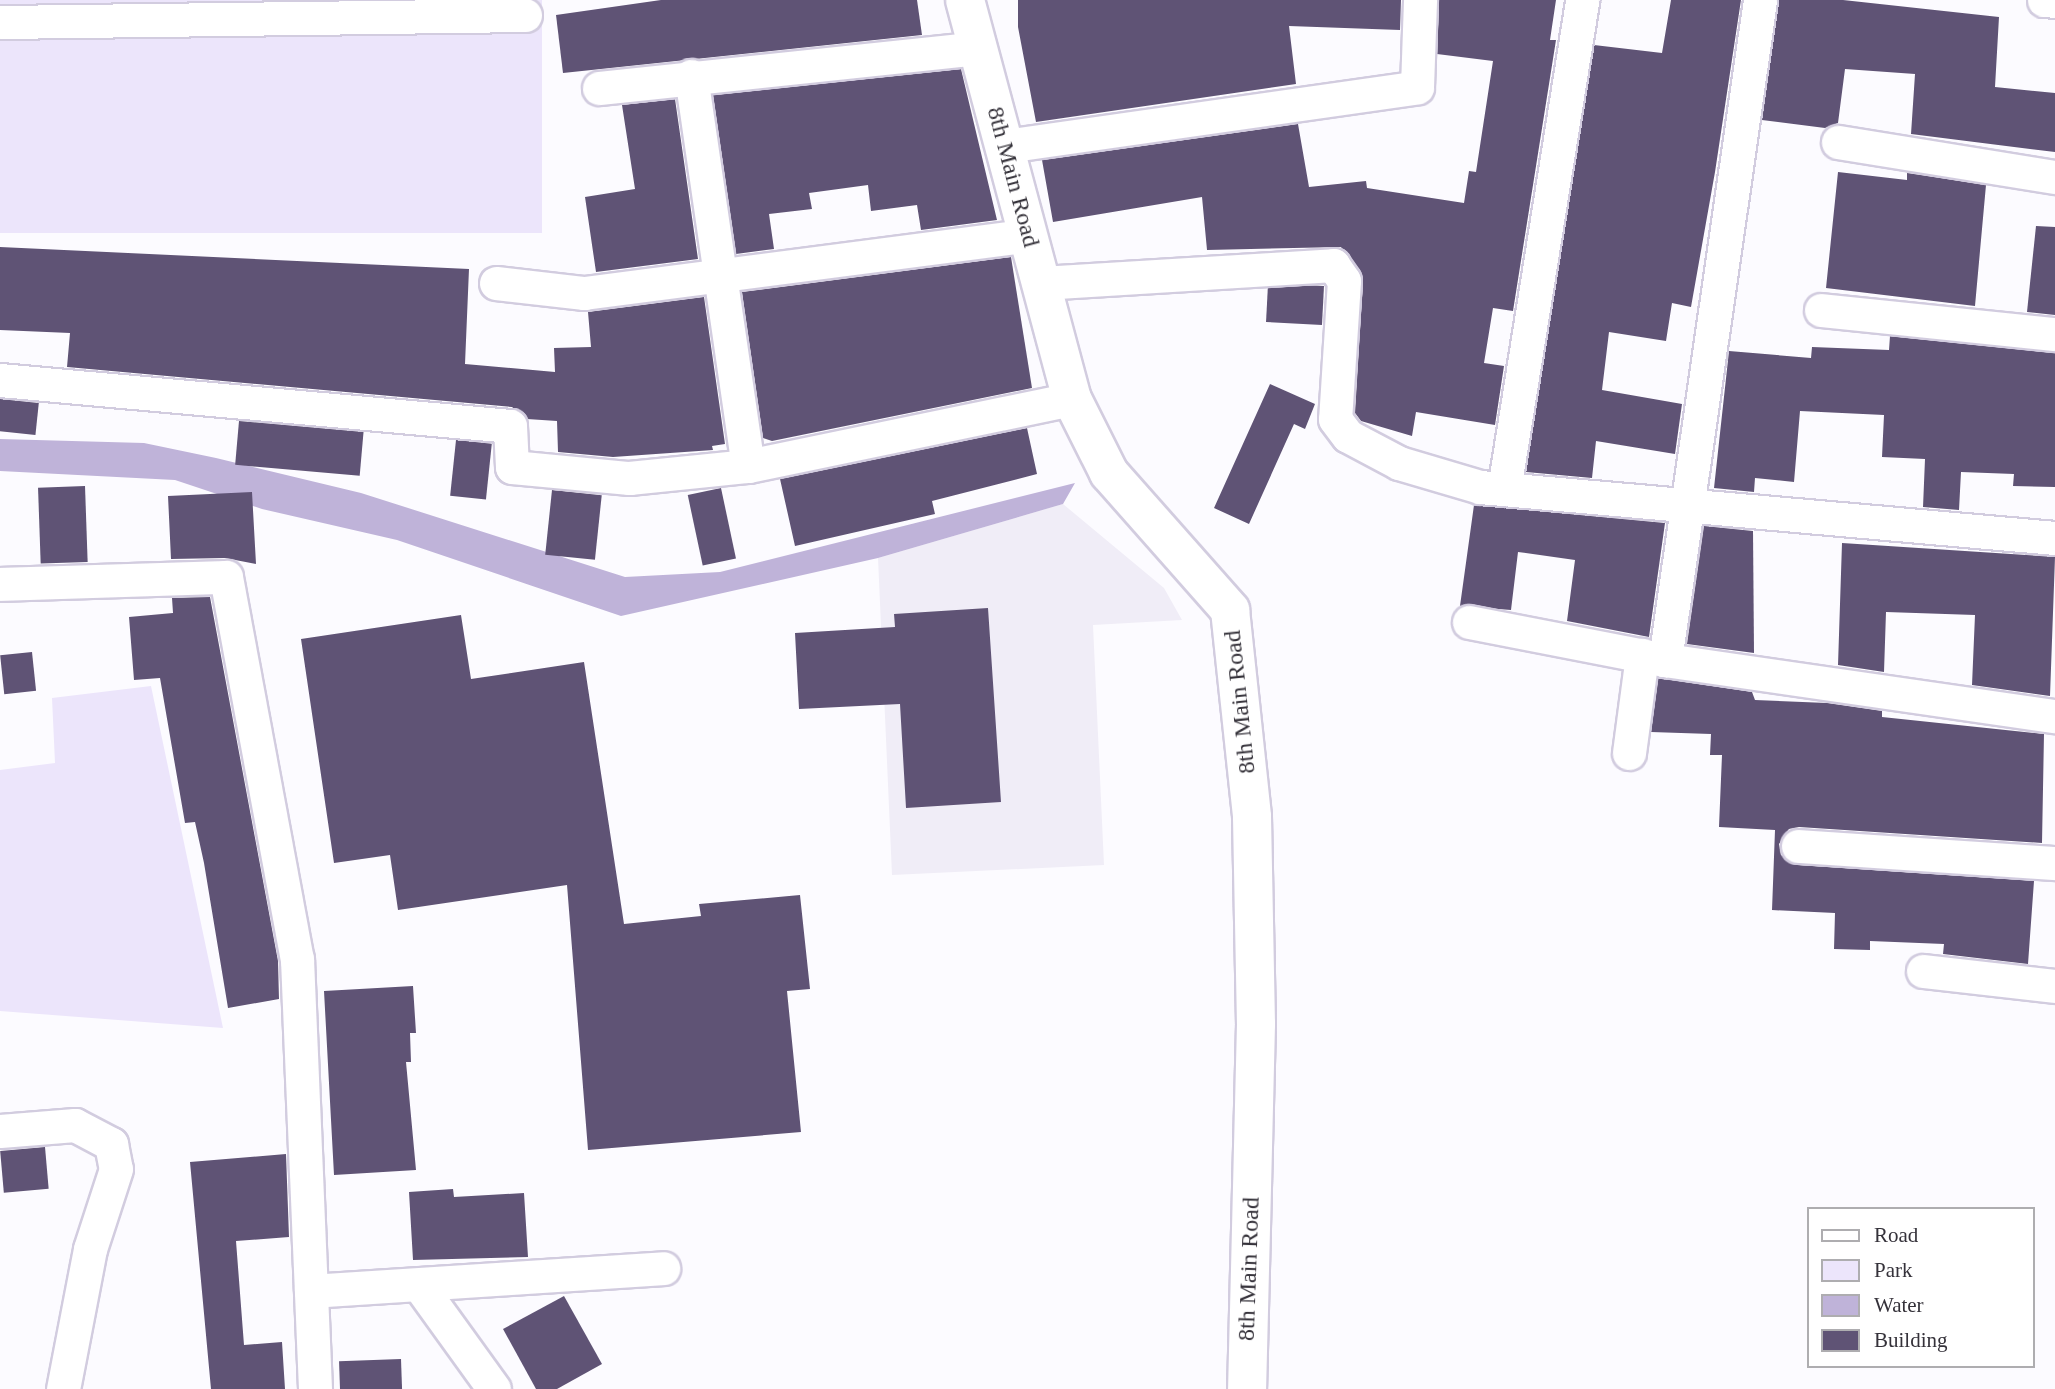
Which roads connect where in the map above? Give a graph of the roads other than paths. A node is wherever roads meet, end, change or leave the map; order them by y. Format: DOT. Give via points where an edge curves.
graph roads {
  1 [pos="965,0"];
  2 [pos="1420,0"];
  3 [pos="1581,0"];
  4 [pos="1760,0"];
  5 [pos="2044,0"];
  6 [pos="2055,1"];
  7 [pos="526,15"];
  8 [pos="0,22"];
  9 [pos="978,48"];
  10 [pos="691,76"];
  11 [pos="599,88"];
  12 [pos="1838,142"];
  13 [pos="1004,146"];
  14 [pos="2055,177"];
  15 [pos="1028,235"];
  16 [pos="720,275"];
  17 [pos="496,283"];
  18 [pos="1041,283"];
  19 [pos="1822,310"];
  20 [pos="2055,334"];
  21 [pos="0,380"];
  22 [pos="1072,399"];
  23 [pos="748,466"];
  24 [pos="1504,489"];
  25 [pos="1684,506"];
  26 [pos="2055,538"];
  27 [pos="0,584"];
  28 [pos="1469,622"];
  29 [pos="1653,657"];
  30 [pos="2055,716"];
  31 [pos="1629,753"];
  32 [pos="1798,846"];
  33 [pos="2055,863"];
  34 [pos="1923,971"];
  35 [pos="2055,986"];
  36 [pos="0,1131"];
  37 [pos="663,1268"];
  38 [pos="419,1284"];
  39 [pos="311,1292"];
  40 [pos="64,1389"];
  41 [pos="315,1389"];
  42 [pos="494,1389"];
  43 [pos="1247,1389"];
  1 -- 9 [label="street, 8th Main Road"];
  2 -- 13 [label="street" via="1417,87"];
  3 -- 24 [label="street"];
  4 -- 25 [label="street"];
  5 -- 6 [label="street"];
  7 -- 8 [label="street"];
  9 -- 10 [label="street"];
  9 -- 13 [label="street, 8th Main Road"];
  10 -- 11 [label="street"];
  10 -- 16 [label="street"];
  12 -- 14 [label="street"];
  13 -- 15 [label="street, 8th Main Road"];
  15 -- 16 [label="street"];
  15 -- 18 [label="street, 8th Main Road"];
  16 -- 17 [label="street" via="584,293"];
  16 -- 23 [label="street"];
  18 -- 22 [label="street, 8th Main Road"];
  18 -- 24 [label="street" via="1333,265 1344,281 1335,419 1348,436 1399,463"];
  19 -- 20 [label="street"];
  21 -- 23 [label="street" via="510,426 512,467 629,478"];
  22 -- 23 [label="street"];
  22 -- 43 [label="street, 8th Main Road" via="1109,473 1230,610 1252,817 1256,1024"];
  24 -- 25 [label="street"];
  25 -- 26 [label="street"];
  25 -- 29 [label="street"];
  27 -- 39 [label="street" via="226,577 297,959"];
  28 -- 29 [label="street"];
  29 -- 30 [label="street"];
  29 -- 31 [label="street"];
  32 -- 33 [label="street"];
  34 -- 35 [label="street"];
  36 -- 40 [label="street" via="75,1125 111,1144 116,1169 90,1249"];
  37 -- 38 [label="street"];
  38 -- 39 [label="street"];
  38 -- 42 [label="street"];
  39 -- 41 [label="street"];
}
